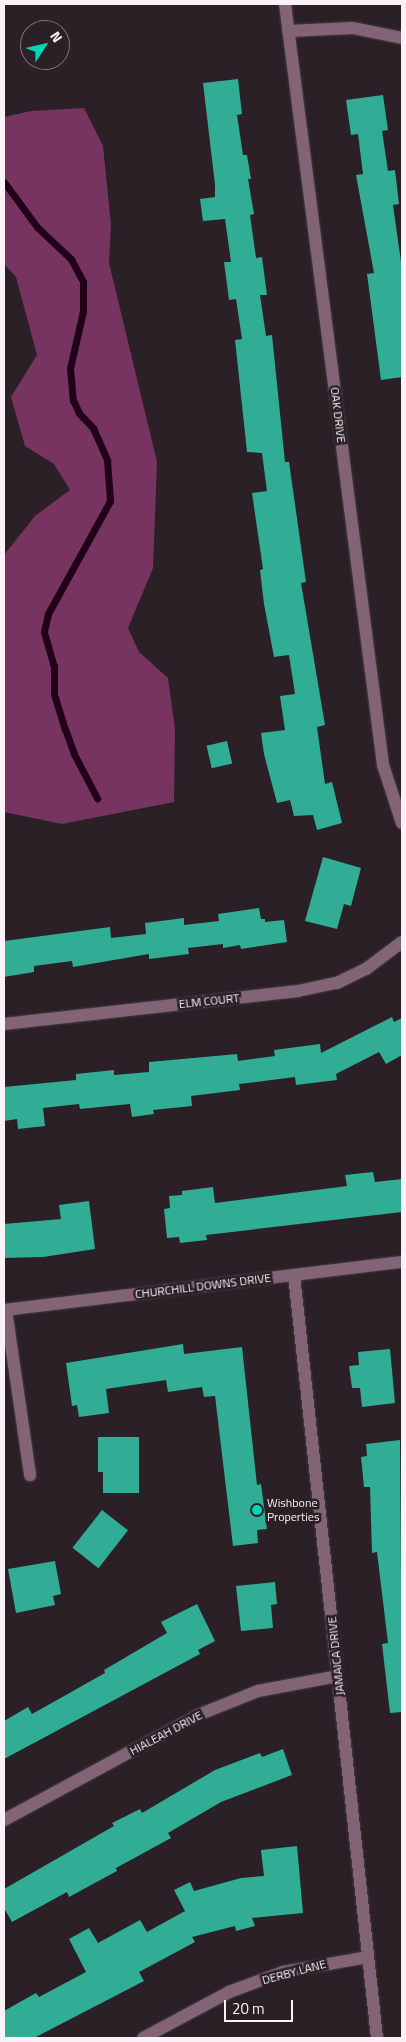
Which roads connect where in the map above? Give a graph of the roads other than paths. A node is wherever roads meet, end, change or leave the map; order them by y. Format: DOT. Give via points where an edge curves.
graph roads {
  1 [pos="285,4"];
  2 [pos="288,31"];
  3 [pos="402,38"];
  4 [pos="402,823"];
  5 [pos="402,942"];
  6 [pos="4,1024"];
  7 [pos="402,1262"];
  8 [pos="294,1275"];
  9 [pos="5,1310"];
  10 [pos="30,1475"];
  11 [pos="338,1676"];
  12 [pos="4,1820"];
  13 [pos="368,1957"];
  14 [pos="143,2038"];
  15 [pos="377,2038"];
  1 -- 2 [label="street, OAK DRIVE"];
  2 -- 3 [label="street" via="353,28"];
  2 -- 4 [label="street, OAK DRIVE" via="383,765"];
  5 -- 6 [label="street, ELM COURT" via="366,969 337,983 298,991"];
  7 -- 8 [label="street, CHURCHILL DOWNS DRIVE"];
  8 -- 9 [label="street, CHURCHILL DOWNS DRIVE"];
  8 -- 11 [label="street, JAMAICA DRIVE"];
  9 -- 10 [label="street"];
  11 -- 12 [label="street, HIALEAH DRIVE" via="258,1691 198,1715"];
  11 -- 13 [label="street, JAMAICA DRIVE"];
  13 -- 14 [label="street, DERBY LANE" via="274,1976 229,1992"];
  13 -- 15 [label="street, JAMAICA DRIVE"];
}
